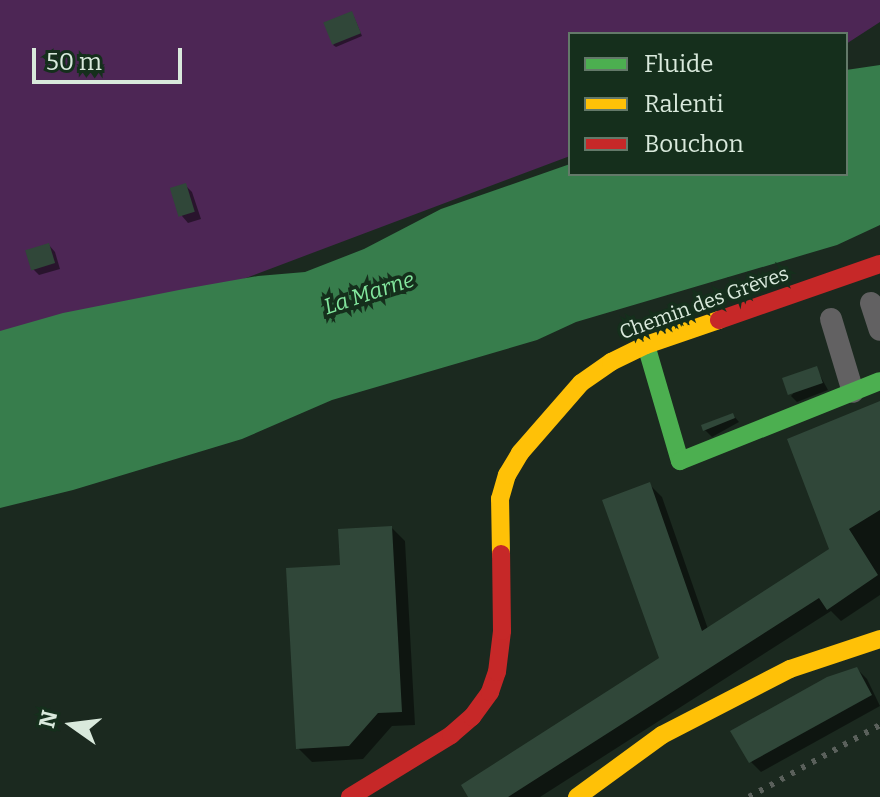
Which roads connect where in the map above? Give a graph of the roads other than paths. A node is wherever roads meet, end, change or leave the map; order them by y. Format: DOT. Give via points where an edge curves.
graph roads {
  1 [pos="880,264"];
  2 [pos="871,303"];
  3 [pos="831,319"];
  4 [pos="880,330"];
  5 [pos="646,345"];
  6 [pos="880,381"];
  7 [pos="853,392"];
  8 [pos="880,639"];
  9 [pos="350,797"];
  10 [pos="577,797"];
  1 -- 5 [label="street, Chemin des Grèves"];
  2 -- 4 [label="street"];
  3 -- 7 [label="street"];
  5 -- 7 [label="street" via="680,461"];
  5 -- 9 [label="street, Chemin des Grèves" via="581,383 507,475 500,499 502,631 490,692 451,735"];
  6 -- 7 [label="street"];
  8 -- 10 [label="street" via="790,669 662,735"];
}
